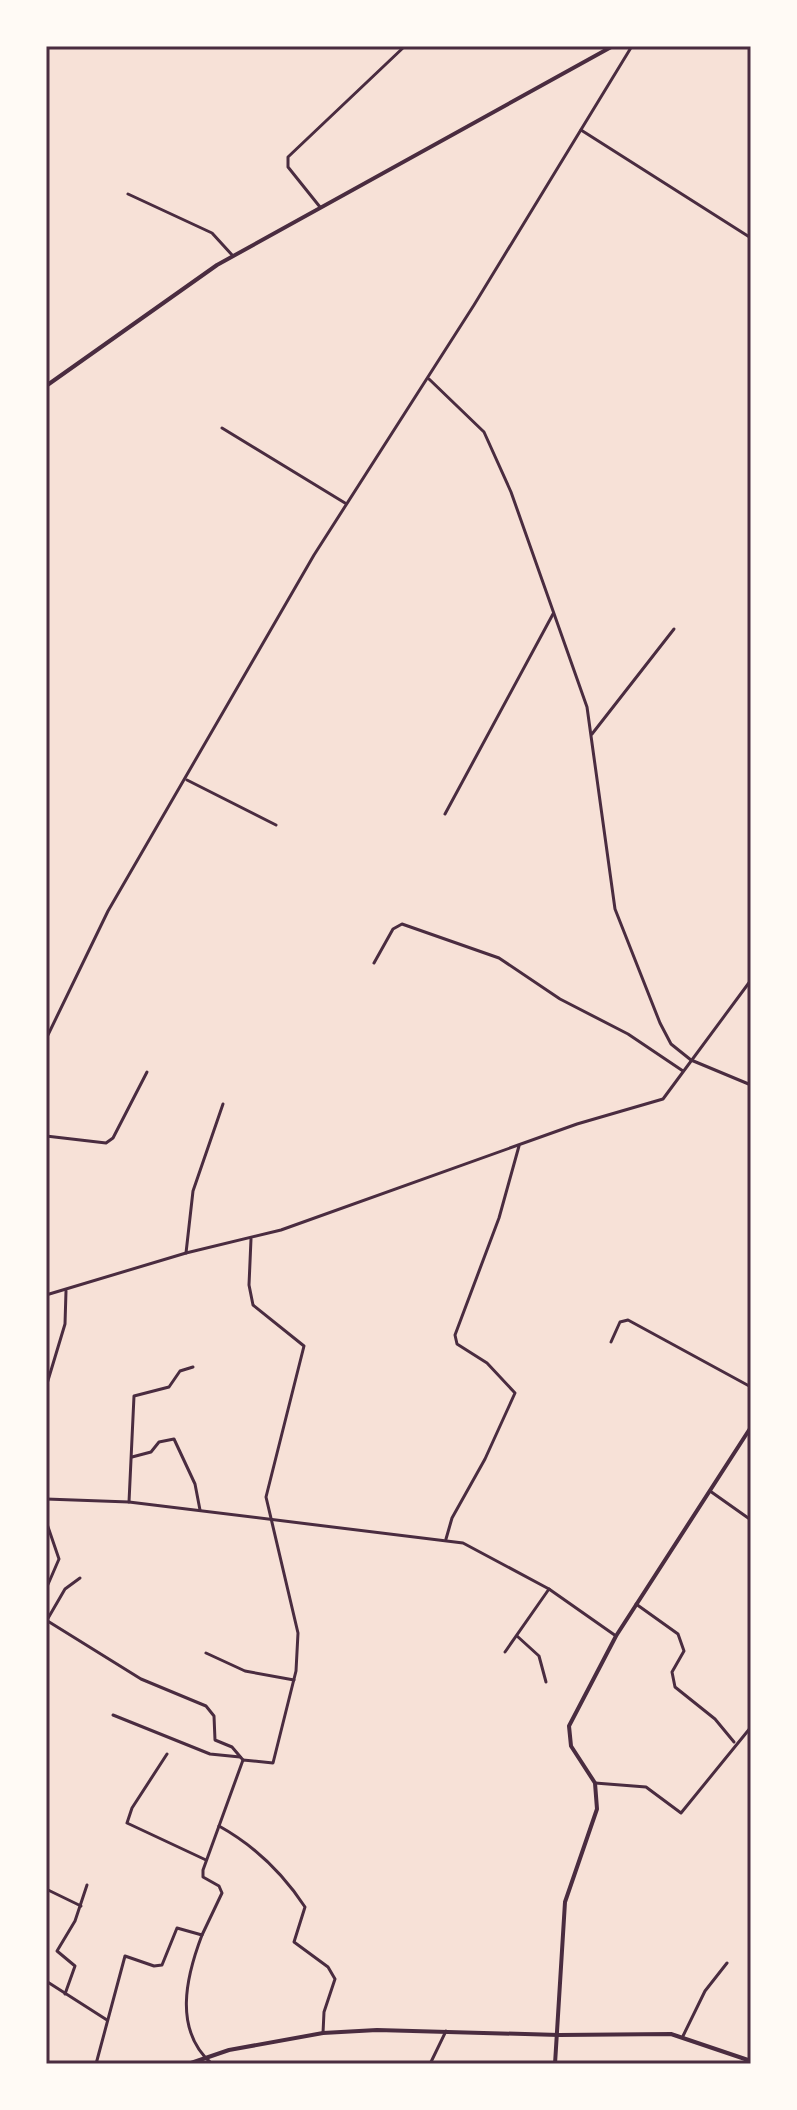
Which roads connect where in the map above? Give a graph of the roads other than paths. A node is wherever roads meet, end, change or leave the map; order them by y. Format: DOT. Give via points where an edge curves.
graph roads {
  1 [pos="405,46"];
  2 [pos="613,46"];
  3 [pos="632,46"];
  4 [pos="581,130"];
  5 [pos="128,194"];
  6 [pos="320,207"];
  7 [pos="751,238"];
  8 [pos="233,256"];
  9 [pos="427,378"];
  10 [pos="46,386"];
  11 [pos="222,428"];
  12 [pos="345,503"];
  13 [pos="553,614"];
  14 [pos="674,629"];
  15 [pos="592,734"];
  16 [pos="187,780"];
  17 [pos="445,814"];
  18 [pos="276,825"];
  19 [pos="374,963"];
  20 [pos="751,980"];
  21 [pos="46,1039"];
  22 [pos="691,1060"];
  23 [pos="683,1071"];
  24 [pos="147,1072"];
  25 [pos="751,1085"];
  26 [pos="223,1104"];
  27 [pos="46,1136"];
  28 [pos="519,1145"];
  29 [pos="251,1239"];
  30 [pos="186,1253"];
  31 [pos="66,1291"];
  32 [pos="46,1295"];
  33 [pos="611,1342"];
  34 [pos="193,1367"];
  35 [pos="46,1387"];
  36 [pos="751,1387"];
  37 [pos="751,1427"];
  38 [pos="131,1457"];
  39 [pos="710,1491"];
  40 [pos="46,1499"];
  41 [pos="129,1502"];
  42 [pos="200,1510"];
  43 [pos="273,1519"];
  44 [pos="751,1520"];
  45 [pos="46,1521"];
  46 [pos="446,1539"];
  47 [pos="80,1578"];
  48 [pos="46,1589"];
  49 [pos="549,1589"];
  50 [pos="636,1604"];
  51 [pos="46,1620"];
  52 [pos="517,1636"];
  53 [pos="616,1636"];
  54 [pos="505,1652"];
  55 [pos="206,1653"];
  56 [pos="294,1680"];
  57 [pos="546,1682"];
  58 [pos="113,1715"];
  59 [pos="751,1727"];
  60 [pos="735,1743"];
  61 [pos="167,1754"];
  62 [pos="241,1759"];
  63 [pos="595,1783"];
  64 [pos="219,1826"];
  65 [pos="206,1860"];
  66 [pos="87,1885"];
  67 [pos="46,1889"];
  68 [pos="81,1906"];
  69 [pos="202,1935"];
  70 [pos="727,1963"];
  71 [pos="46,1981"];
  72 [pos="65,1994"];
  73 [pos="107,2020"];
  74 [pos="446,2031"];
  75 [pos="323,2033"];
  76 [pos="559,2035"];
  77 [pos="683,2036"];
  78 [pos="204,2057"];
  79 [pos="751,2061"];
  80 [pos="96,2064"];
  81 [pos="188,2064"];
  82 [pos="212,2064"];
  83 [pos="430,2064"];
  84 [pos="555,2064"];
  1 -- 6 [label="street" via="288,157 288,167"];
  2 -- 6 [label="street"];
  3 -- 4 [label="street"];
  4 -- 7 [label="street"];
  4 -- 9 [label="street"];
  5 -- 8 [label="street" via="212,233"];
  6 -- 8 [label="street"];
  8 -- 10 [label="street"];
  9 -- 12 [label="street"];
  9 -- 13 [label="street" via="476,423 495,452"];
  11 -- 12 [label="street"];
  12 -- 16 [label="street"];
  13 -- 15 [label="street"];
  13 -- 17 [label="street"];
  14 -- 15 [label="street"];
  15 -- 22 [label="street" via="615,909 660,1023 671,1044"];
  16 -- 18 [label="street"];
  16 -- 21 [label="street" via="108,911"];
  19 -- 23 [label="street" via="393,929 402,924 487,953"];
  20 -- 22 [label="street"];
  22 -- 23 [label="street"];
  22 -- 25 [label="street"];
  23 -- 28 [label="street" via="663,1099"];
  24 -- 27 [label="street" via="106,1143"];
  26 -- 30 [label="street" via="189,1206"];
  28 -- 29 [label="street"];
  28 -- 46 [label="street" via="499,1218 455,1335 457,1344 487,1363 515,1393"];
  29 -- 30 [label="street"];
  29 -- 43 [label="street" via="253,1305 304,1346 266,1497"];
  30 -- 31 [label="street"];
  31 -- 32 [label="street"];
  31 -- 35 [label="street" via="65,1324"];
  33 -- 36 [label="street" via="620,1322 628,1320"];
  34 -- 38 [label="street" via="180,1371 169,1387 134,1396"];
  37 -- 39 [label="street"];
  38 -- 41 [label="street"];
  38 -- 42 [label="street" via="174,1439 195,1484"];
  39 -- 44 [label="street"];
  39 -- 50 [label="street"];
  40 -- 41 [label="street"];
  41 -- 42 [label="street"];
  42 -- 43 [label="street"];
  43 -- 46 [label="street"];
  43 -- 56 [label="street" via="297,1622"];
  45 -- 48 [label="street" via="59,1559"];
  46 -- 49 [label="street" via="483,1551"];
  47 -- 51 [label="street" via="65,1589"];
  49 -- 52 [label="street"];
  49 -- 53 [label="street"];
  50 -- 53 [label="street"];
  50 -- 60 [label="street" via="678,1634 684,1651 672,1672 675,1687"];
  51 -- 62 [label="street" via="141,1679 206,1706 214,1716 215,1740 232,1747"];
  52 -- 54 [label="street"];
  52 -- 57 [label="street" via="539,1656"];
  53 -- 63 [label="street" via="568,1734"];
  55 -- 56 [label="street" via="245,1671"];
  56 -- 62 [label="street" via="273,1763"];
  58 -- 62 [label="street" via="210,1754"];
  59 -- 60 [label="street"];
  60 -- 63 [label="street" via="681,1813 646,1787"];
  61 -- 65 [label="street" via="127,1823"];
  62 -- 64 [label="street"];
  63 -- 76 [label="street" via="597,1809 565,1902"];
  64 -- 65 [label="street"];
  64 -- 75 [label="street" via="257,1850 305,1907 294,1942 328,1967 335,1979"];
  65 -- 69 [label="street" via="203,1877 222,1893"];
  66 -- 68 [label="street"];
  67 -- 68 [label="street"];
  68 -- 72 [label="street" via="57,1951 75,1966"];
  69 -- 73 [label="street" via="176,1929 158,1966 126,1955"];
  69 -- 78 [label="street" via="185,1999 193,2039"];
  70 -- 77 [label="street" via="705,1991"];
  71 -- 72 [label="street"];
  72 -- 73 [label="street"];
  73 -- 80 [label="street"];
  74 -- 75 [label="street"];
  74 -- 76 [label="street"];
  74 -- 83 [label="street"];
  75 -- 78 [label="street"];
  76 -- 77 [label="street"];
  76 -- 84 [label="street"];
  77 -- 79 [label="street"];
  78 -- 81 [label="street"];
  78 -- 82 [label="street"];
}
